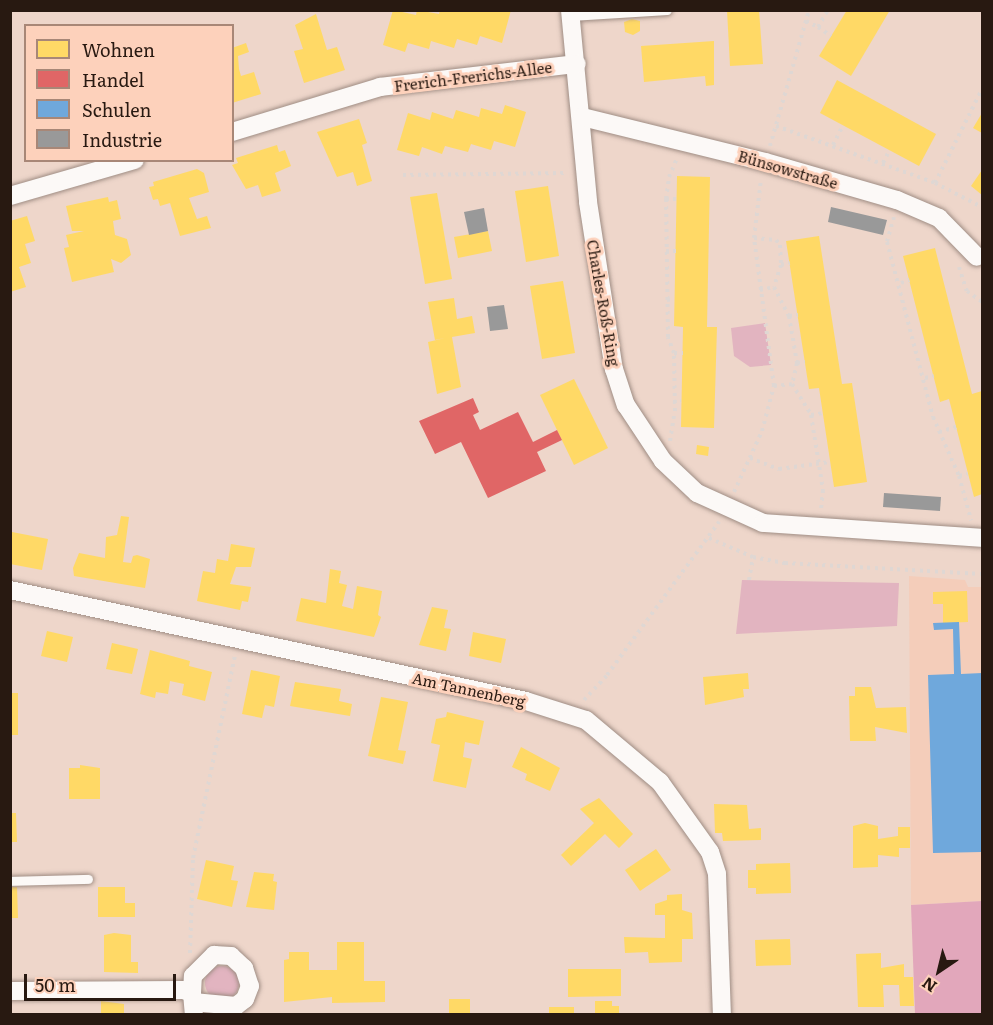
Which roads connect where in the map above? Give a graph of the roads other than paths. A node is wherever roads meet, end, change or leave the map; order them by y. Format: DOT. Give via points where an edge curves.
graph roads {
  1 [pos="667,10"];
  2 [pos="571,13"];
  3 [pos="577,64"];
  4 [pos="582,117"];
  5 [pos="234,131"];
  6 [pos="128,162"];
  7 [pos="10,196"];
  8 [pos="977,256"];
  9 [pos="979,538"];
  10 [pos="10,590"];
  11 [pos="88,879"];
  12 [pos="10,881"];
  13 [pos="10,991"];
  14 [pos="193,996"];
  15 [pos="722,1014"];
  1 -- 2 [label="lane"];
  2 -- 3 [label="street, Charles-Roß-Ring"];
  3 -- 4 [label="street, Charles-Roß-Ring"];
  3 -- 5 [label="street, Frerich-Frerichs-Allee" via="380,87"];
  4 -- 8 [label="street, Bünsowstraße" via="765,162 897,200 939,218"];
  4 -- 9 [label="street, Charles-Roß-Ring" via="585,173 614,369 626,405 663,461 698,493 763,523"];
  6 -- 7 [label="street"];
  10 -- 15 [label="street, Am Tannenberg" via="586,720 660,782 686,813 710,852 717,874"];
  11 -- 12 [label="lane"];
  13 -- 14 [label="street" via="170,989"];
}
